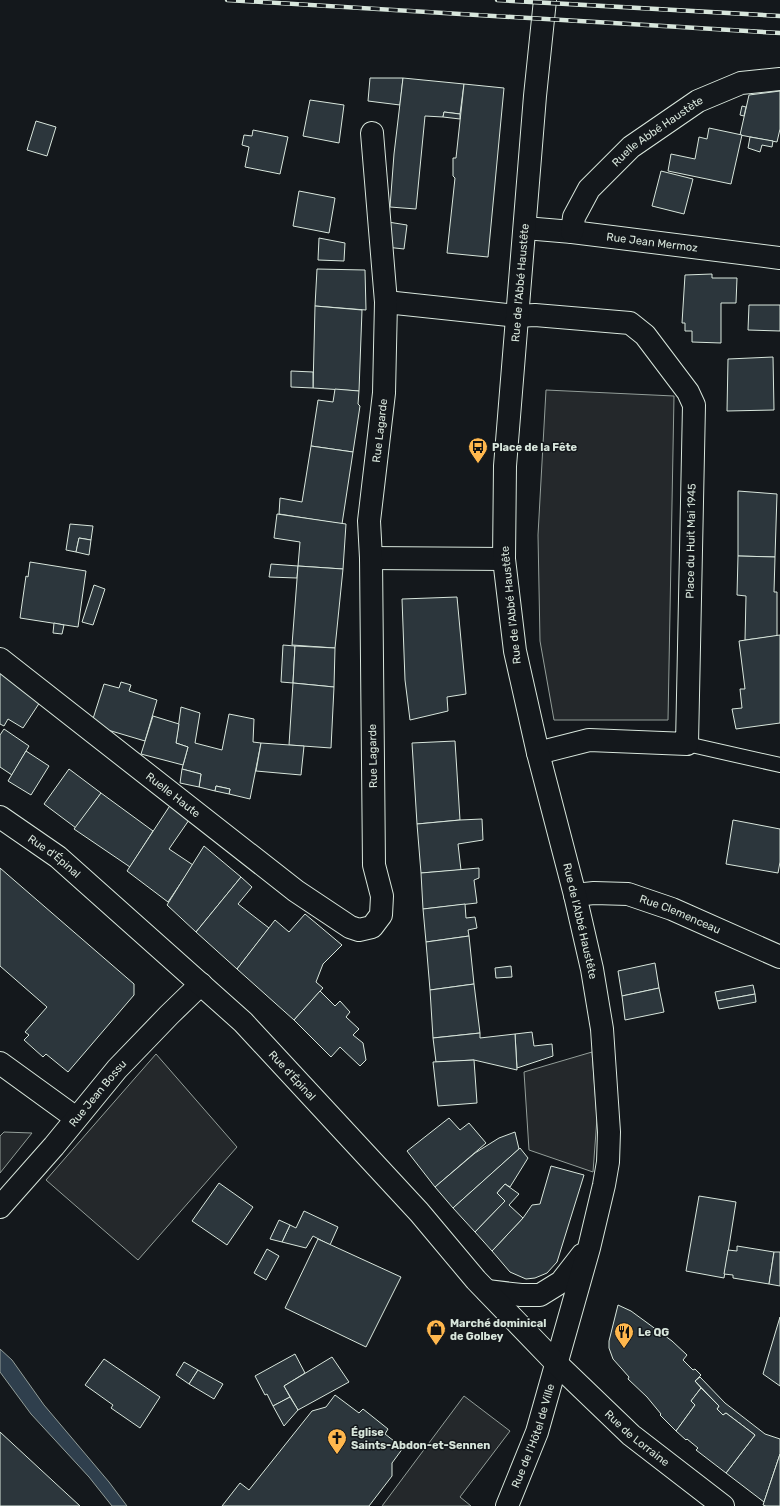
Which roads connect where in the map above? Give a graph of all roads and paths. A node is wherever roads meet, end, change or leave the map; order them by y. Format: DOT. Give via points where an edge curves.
graph roads {
  1 [pos="544,0"];
  2 [pos="780,79"];
  3 [pos="372,133"];
  4 [pos="525,228"];
  5 [pos="572,232"];
  6 [pos="780,258"];
  7 [pos="386,302"];
  8 [pos="517,316"];
  9 [pos="371,558"];
  10 [pos="504,559"];
  11 [pos="0,659"];
  12 [pos="687,744"];
  13 [pos="538,753"];
  14 [pos="780,766"];
  15 [pos="0,817"];
  16 [pos="576,895"];
  17 [pos="350,927"];
  18 [pos="780,957"];
  19 [pos="201,984"];
  20 [pos="0,1063"];
  21 [pos="76,1118"];
  22 [pos="0,1207"];
  23 [pos="589,1248"];
  24 [pos="487,1291"];
  25 [pos="557,1364"];
  26 [pos="507,1506"];
  27 [pos="724,1506"];
  1 -- 4 [label="street, Rue de l'Abbé Haustête"];
  2 -- 5 [label="street, Ruelle Abbé Haustète" via="741,83 698,101 631,147 589,189 574,217"];
  3 -- 7 [label="street, Rue Lagarde"];
  4 -- 5 [label="street, Rue Jean Mermoz"];
  4 -- 8 [label="street, Rue de l'Abbé Haustête"];
  5 -- 6 [label="street, Rue Jean Mermoz"];
  7 -- 8 [label="street"];
  7 -- 9 [label="street, Rue Lagarde" via="384,393 369,521"];
  8 -- 10 [label="street, Rue de l'Abbé Haustête" via="505,466"];
  8 -- 12 [label="street, Place du Huit Mai 1945" via="534,315 630,323 645,335 688,392 694,406"];
  9 -- 10 [label="street"];
  9 -- 17 [label="street, Rue Lagarde" via="374,866 382,896 381,916 372,927 359,930"];
  10 -- 13 [label="street, Rue de l'Abbé Haustête" via="514,652"];
  11 -- 17 [label="street, Ruelle Haute" via="296,891"];
  12 -- 13 [label="street" via="589,740"];
  12 -- 14 [label="lane"];
  13 -- 16 [label="street, Rue de l'Abbé Haustête"];
  15 -- 19 [label="street, Rue d'Épinal" via="58,857"];
  16 -- 18 [label="street, Rue Clemenceau" via="628,894 672,909"];
  16 -- 23 [label="street, Rue de l'Abbé Haustête" via="602,1029 609,1132 607,1170"];
  19 -- 21 [label="street, Rue Jean Bossu" via="117,1069"];
  19 -- 24 [label="street, Rue d'Épinal" via="243,1022 419,1212"];
  20 -- 21 [label="street"];
  21 -- 22 [label="street, Rue Jean Bossu"];
  23 -- 24 [label="street" via="561,1282 540,1295 521,1296"];
  23 -- 25 [label="street, Rue de l'Abbé Haustête"];
  24 -- 25 [label="street, Rue d'Épinal"];
  25 -- 26 [label="street, Rue de l'Hôtel de Ville" via="537,1432"];
  25 -- 27 [label="street, Rue de Lorraine" via="631,1435"];
}
